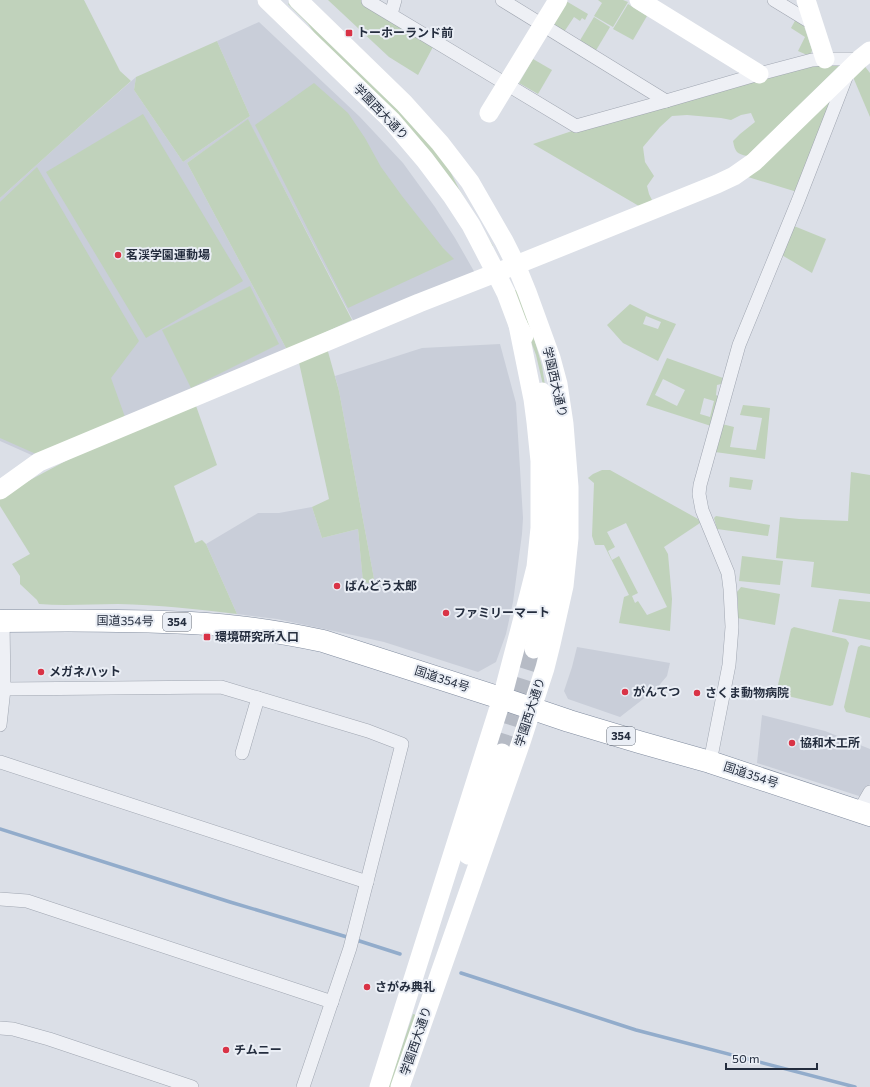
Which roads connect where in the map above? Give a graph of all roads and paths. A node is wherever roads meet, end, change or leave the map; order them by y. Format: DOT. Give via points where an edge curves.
graph roads {
  1 [pos="298,0"];
  2 [pos="395,0"];
  3 [pos="502,0"];
  4 [pos="558,0"];
  5 [pos="639,0"];
  6 [pos="774,0"];
  7 [pos="806,0"];
  8 [pos="368,1"];
  9 [pos="274,3"];
  10 [pos="391,14"];
  11 [pos="542,24"];
  12 [pos="815,25"];
  13 [pos="825,59"];
  14 [pos="860,60"];
  15 [pos="759,74"];
  16 [pos="506,84"];
  17 [pos="666,101"];
  18 [pos="489,113"];
  19 [pos="516,265"];
  20 [pos="496,272"];
  21 [pos="540,324"];
  22 [pos="518,325"];
  23 [pos="551,423"];
  24 [pos="0,490"];
  25 [pos="1,621"];
  26 [pos="534,649"];
  27 [pos="4,689"];
  28 [pos="258,698"];
  29 [pos="502,698"];
  30 [pos="532,708"];
  31 [pos="0,725"];
  32 [pos="242,753"];
  33 [pos="502,753"];
  34 [pos="0,762"];
  35 [pos="710,762"];
  36 [pos="870,792"];
  37 [pos="865,813"];
  38 [pos="367,882"];
  39 [pos="0,899"];
  40 [pos="433,958"];
  41 [pos="332,1002"];
  42 [pos="0,1028"];
  43 [pos="192,1087"];
  44 [pos="303,1087"];
  45 [pos="379,1087"];
  46 [pos="383,1087"];
  47 [pos="396,1087"];
  48 [pos="400,1087"];
  1 -- 19 [label="main road, 学園西大通り" via="404,103 440,143 470,182"];
  2 -- 10 [label="street"];
  3 -- 11 [label="street"];
  4 -- 11 [label="main road"];
  5 -- 15 [label="main road"];
  6 -- 12 [label="street"];
  7 -- 12 [label="main road"];
  8 -- 10 [label="street"];
  9 -- 20 [label="main road, 学園西大通り" via="391,120 425,160 471,225"];
  10 -- 16 [label="street"];
  11 -- 16 [label="main road"];
  11 -- 17 [label="street"];
  12 -- 13 [label="main road"];
  13 -- 14 [label="street"];
  13 -- 15 [label="street"];
  14 -- 19 [label="main road" via="754,162 734,176"];
  14 -- 35 [label="street" via="739,345 700,485 702,510 728,573 732,627 729,665"];
  15 -- 17 [label="street"];
  16 -- 17 [label="street" via="576,126"];
  16 -- 18 [label="main road"];
  19 -- 20 [label="main road"];
  19 -- 21 [label="main road, 学園西大通り"];
  20 -- 22 [label="main road, 学園西大通り"];
  20 -- 24 [label="main road" via="39,462"];
  21 -- 23 [label="main road, 学園西大通り" via="540,342 551,399"];
  21 -- 30 [label="main road, 学園西大通り" via="552,358 564,424 569,486 569,538 558,615"];
  22 -- 23 [label="main road, 学園西大通り" via="529,346"];
  22 -- 29 [label="main road, 学園西大通り" via="536,422 540,462 540,528 533,581"];
  23 -- 26 [label="main road, 学園西大通り" via="556,489 555,531 546,600"];
  25 -- 27 [label="street"];
  25 -- 29 [label="highway, 国道354号 / 354" via="192,623 292,635 323,641"];
  27 -- 28 [label="street" via="221,687"];
  27 -- 31 [label="street"];
  28 -- 32 [label="street"];
  28 -- 38 [label="street" via="368,731 402,744"];
  29 -- 30 [label="highway, 国道354号 / 354"];
  29 -- 45 [label="main road, 学園西大通り"];
  30 -- 35 [label="highway, 国道354号 / 354"];
  30 -- 48 [label="main road, 学園西大通り"];
  33 -- 40 [label="main road, 学園西大通り"];
  34 -- 38 [label="street"];
  35 -- 37 [label="highway, 国道354号 / 354"];
  36 -- 37 [label="street"];
  38 -- 41 [label="street" via="350,948"];
  39 -- 41 [label="street" via="27,901"];
  40 -- 46 [label="main road, 学園西大通り"];
  40 -- 47 [label="main road, 学園西大通り"];
  41 -- 44 [label="street"];
  42 -- 43 [label="street" via="49,1039"];
}
